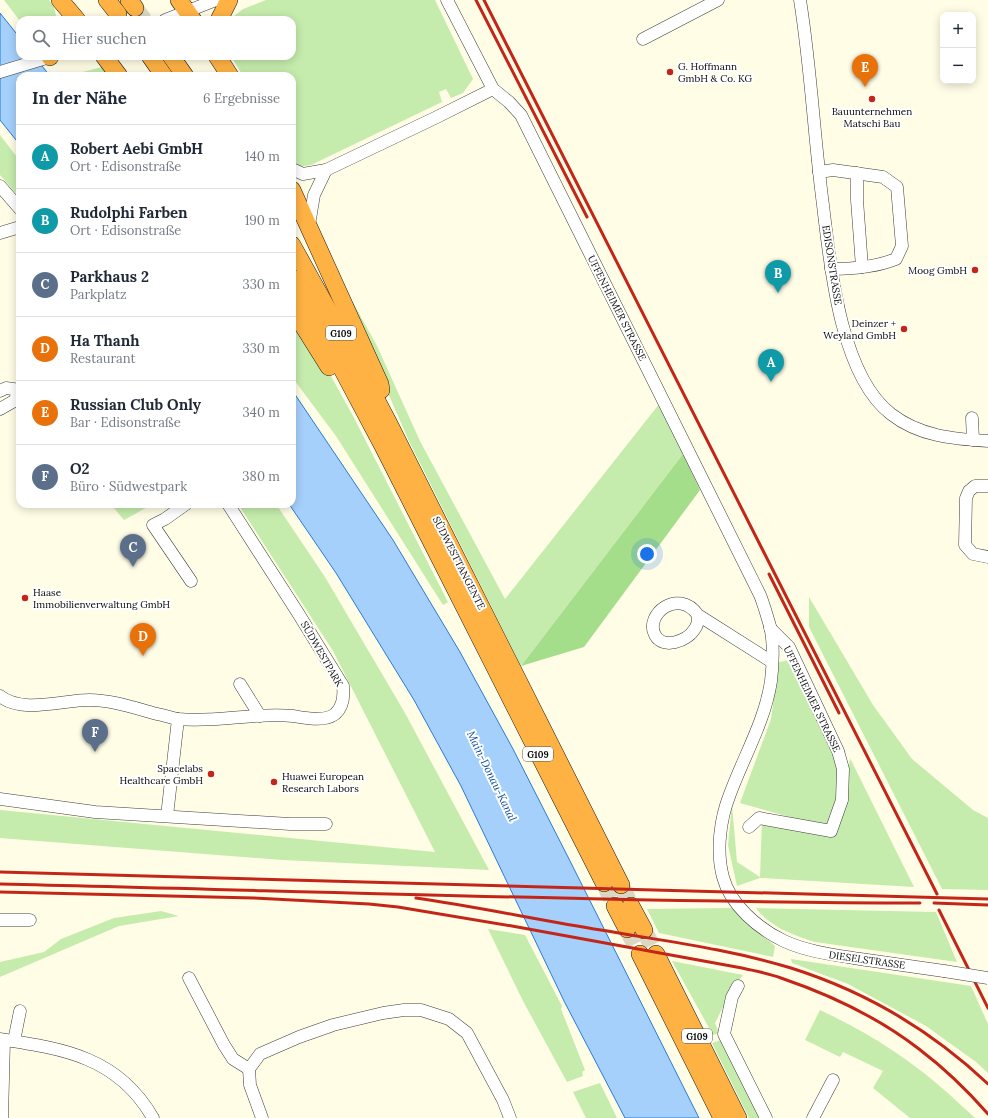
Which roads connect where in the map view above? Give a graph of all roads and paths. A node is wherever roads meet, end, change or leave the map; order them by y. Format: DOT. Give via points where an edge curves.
graph roads {
  1 [pos="60,0"];
  2 [pos="107,0"];
  3 [pos="216,0"];
  4 [pos="229,0"];
  5 [pos="447,0"];
  6 [pos="718,0"];
  7 [pos="800,0"];
  8 [pos="118,14"];
  9 [pos="180,14"];
  10 [pos="64,16"];
  11 [pos="74,16"];
  12 [pos="221,16"];
  13 [pos="642,39"];
  14 [pos="38,60"];
  15 [pos="107,60"];
  16 [pos="153,60"];
  17 [pos="174,60"];
  18 [pos="220,60"];
  19 [pos="0,72"];
  20 [pos="116,72"];
  21 [pos="161,72"];
  22 [pos="182,72"];
  23 [pos="227,72"];
  24 [pos="493,89"];
  25 [pos="326,170"];
  26 [pos="296,171"];
  27 [pos="819,172"];
  28 [pos="857,173"];
  29 [pos="0,186"];
  30 [pos="296,198"];
  31 [pos="16,204"];
  32 [pos="309,225"];
  33 [pos="16,228"];
  34 [pos="0,233"];
  35 [pos="296,252"];
  36 [pos="862,267"];
  37 [pos="831,269"];
  38 [pos="296,285"];
  39 [pos="296,314"];
  40 [pos="16,389"];
  41 [pos="0,391"];
  42 [pos="16,398"];
  43 [pos="0,409"];
  44 [pos="972,418"];
  45 [pos="388,422"];
  46 [pos="973,440"];
  47 [pos="988,441"];
  48 [pos="383,446"];
  49 [pos="988,486"];
  50 [pos="180,508"];
  51 [pos="231,508"];
  52 [pos="988,557"];
  53 [pos="190,580"];
  54 [pos="698,615"];
  55 [pos="770,628"];
  56 [pos="772,662"];
  57 [pos="240,684"];
  58 [pos="0,696"];
  59 [pos="260,716"];
  60 [pos="178,719"];
  61 [pos="0,799"];
  62 [pos="167,816"];
  63 [pos="326,824"];
  64 [pos="749,827"];
  65 [pos="604,883"];
  66 [pos="621,885"];
  67 [pos="0,920"];
  68 [pos="30,920"];
  69 [pos="753,921"];
  70 [pos="627,929"];
  71 [pos="644,930"];
  72 [pos="189,978"];
  73 [pos="988,978"];
  74 [pos="738,986"];
  75 [pos="20,1011"];
  76 [pos="6,1040"];
  77 [pos="249,1069"];
  78 [pos="832,1080"];
  79 [pos="505,1117"];
  80 [pos="2,1118"];
  81 [pos="152,1118"];
  82 [pos="262,1118"];
  83 [pos="722,1118"];
  84 [pos="738,1118"];
  85 [pos="766,1118"];
  86 [pos="813,1118"];
  1 -- 10 [label="highway"];
  1 -- 11 [label="highway"];
  2 -- 8 [label="highway"];
  3 -- 9 [label="street"];
  4 -- 12 [label="highway"];
  5 -- 24 [label="street, UFFENHEIMER STRASSE"];
  6 -- 13 [label="street"];
  7 -- 27 [label="street, EDISONSTRASSE"];
  14 -- 19 [label="street"];
  15 -- 20 [label="highway"];
  16 -- 21 [label="highway"];
  17 -- 22 [label="highway"];
  18 -- 23 [label="highway"];
  24 -- 25 [label="street"];
  24 -- 55 [label="street, UFFENHEIMER STRASSE" via="521,116 760,594"];
  25 -- 26 [label="street" via="303,174"];
  25 -- 32 [label="street" via="314,195"];
  27 -- 28 [label="street" via="833,170"];
  27 -- 37 [label="street, EDISONSTRASSE"];
  28 -- 36 [label="street"];
  28 -- 36 [label="street" via="883,177 897,187 902,246 896,259"];
  29 -- 31 [label="street"];
  30 -- 32 [label="highway"];
  32 -- 45 [label="highway" via="380,384"];
  33 -- 34 [label="street"];
  35 -- 45 [label="highway, SÜDWESTTANGENTE / G109"];
  36 -- 37 [label="street"];
  37 -- 46 [label="street, EDISONSTRASSE" via="850,348 862,378 874,398 890,413 913,426 936,435"];
  38 -- 48 [label="highway, SÜDWESTTANGENTE / G109"];
  39 -- 48 [label="highway"];
  40 -- 41 [label="street" via="6,388"];
  42 -- 43 [label="street" via="14,402"];
  44 -- 46 [label="street"];
  45 -- 66 [label="highway, SÜDWESTTANGENTE / G109"];
  46 -- 47 [label="street, EDISONSTRASSE"];
  48 -- 65 [label="highway, SÜDWESTTANGENTE / G109"];
  49 -- 52 [label="street" via="975,486 966,498 965,546 973,554"];
  50 -- 53 [label="street" via="152,525"];
  51 -- 59 [label="street, SÜDWESTPARK" via="343,686 344,695 340,707 335,714 327,717 314,719"];
  54 -- 56 [label="street"];
  55 -- 56 [label="street, UFFENHEIMER STRASSE"];
  55 -- 64 [label="street, UFFENHEIMER STRASSE" via="789,647 838,751 843,769 842,800 831,831 759,818"];
  56 -- 69 [label="street, UFFENHEIMER STRASSE" via="771,681 758,728 729,795 721,827 720,859 723,878 737,904"];
  57 -- 59 [label="street"];
  58 -- 60 [label="street, SÜDWESTPARK" via="15,704 28,705 89,700 120,704"];
  59 -- 60 [label="street, SÜDWESTPARK"];
  60 -- 62 [label="street"];
  61 -- 62 [label="street" via="95,812"];
  62 -- 63 [label="street"];
  67 -- 68 [label="street"];
  69 -- 73 [label="street, DIESELSTRASSE, bridge" via="785,942 821,953"];
  70 -- 71 [label="highway" via="623,906"];
  72 -- 77 [label="street" via="233,1060"];
  74 -- 85 [label="street" via="732,997 724,1034"];
  75 -- 76 [label="street"];
  76 -- 80 [label="street"];
  76 -- 81 [label="street" via="47,1046 86,1058 110,1071 129,1086"];
  77 -- 79 [label="street" via="260,1054 333,1025 383,1013 421,1010 449,1019 467,1033 502,1100"];
  77 -- 82 [label="street" via="250,1084"];
  78 -- 86 [label="street"];
  83 -- 84 [label="highway, G109" via="648,954"];
}
